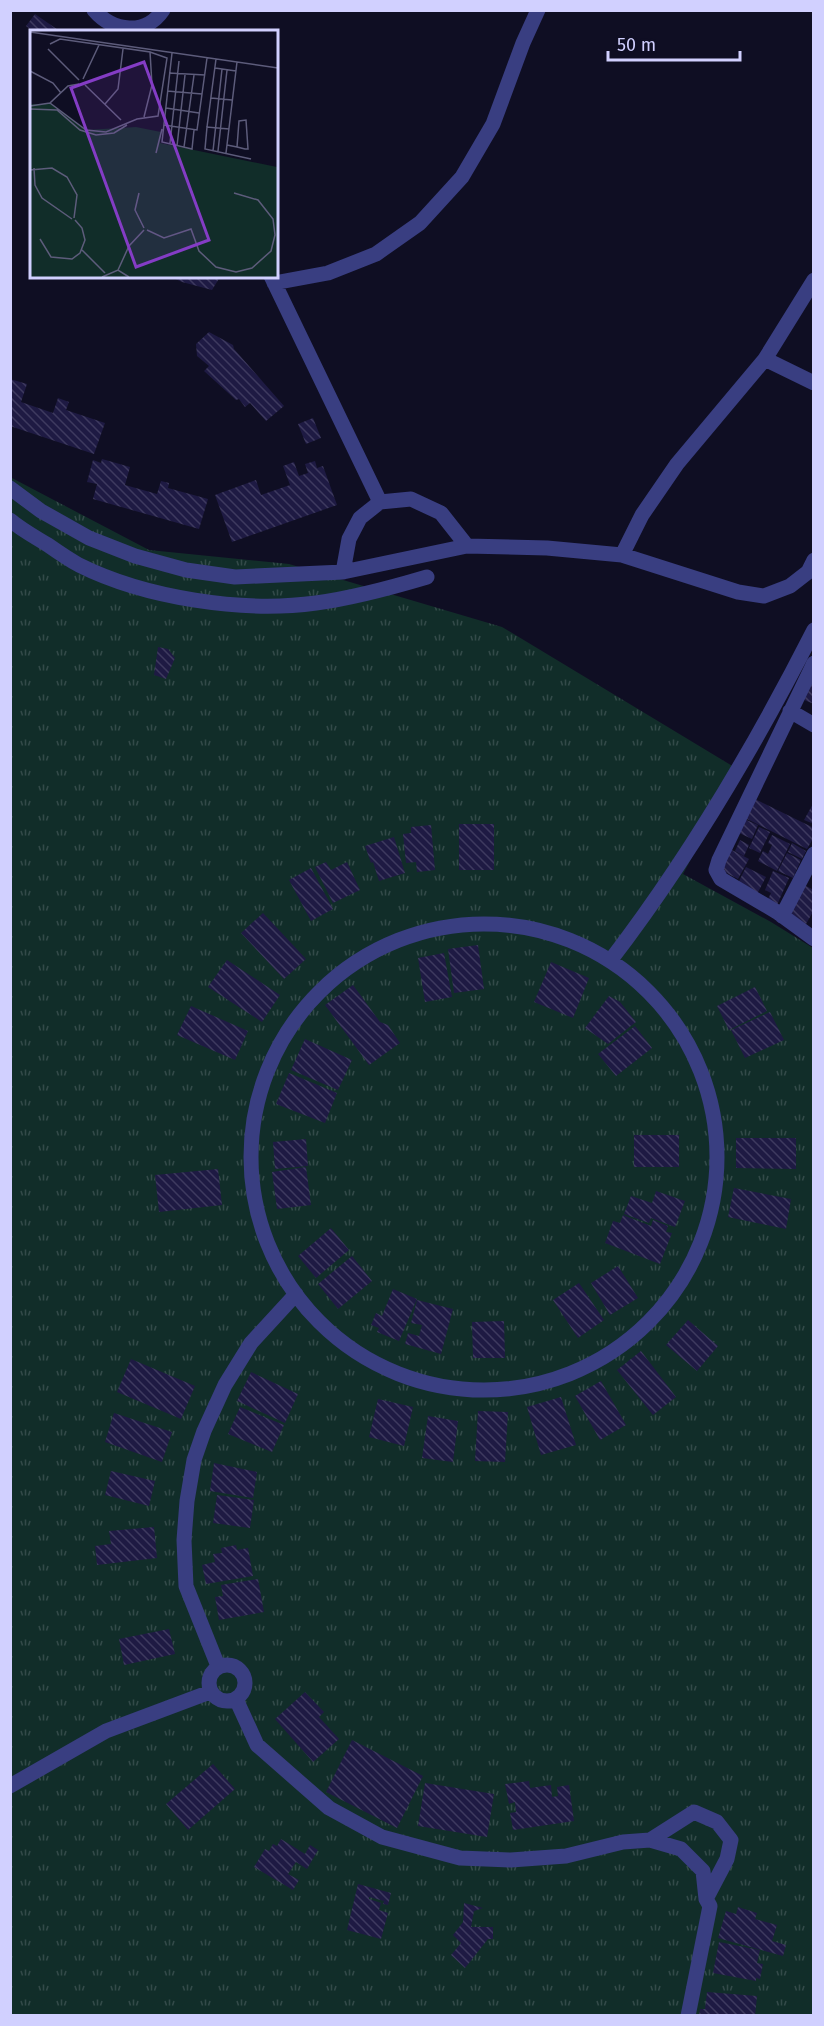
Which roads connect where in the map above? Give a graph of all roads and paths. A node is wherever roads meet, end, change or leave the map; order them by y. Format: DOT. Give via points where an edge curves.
graph roads {
  1 [pos="94,10"];
  2 [pos="163,10"];
  3 [pos="538,10"];
  4 [pos="151,28"];
  5 [pos="272,279"];
  6 [pos="813,280"];
  7 [pos="765,359"];
  8 [pos="813,383"];
  9 [pos="10,488"];
  10 [pos="380,502"];
  11 [pos="10,520"];
  12 [pos="467,546"];
  13 [pos="622,555"];
  14 [pos="813,560"];
  15 [pos="344,572"];
  16 [pos="427,578"];
  17 [pos="813,630"];
  18 [pos="813,663"];
  19 [pos="790,711"];
  20 [pos="813,725"];
  21 [pos="813,854"];
  22 [pos="782,916"];
  23 [pos="813,939"];
  24 [pos="610,961"];
  25 [pos="296,1294"];
  26 [pos="218,1666"];
  27 [pos="210,1692"];
  28 [pos="236,1699"];
  29 [pos="10,1786"];
  30 [pos="650,1840"];
  31 [pos="706,1899"];
  32 [pos="688,2016"];
  1 -- 4 [label="street" via="112,26"];
  2 -- 4 [label="street"];
  3 -- 5 [label="street" via="493,124 462,177 420,223 376,254 328,273"];
  5 -- 10 [label="street"];
  6 -- 7 [label="street"];
  7 -- 8 [label="street"];
  7 -- 13 [label="street" via="677,464 642,515"];
  9 -- 15 [label="street" via="89,538 186,570 235,577"];
  10 -- 12 [label="street" via="411,499 441,513"];
  10 -- 15 [label="street" via="360,518 349,539"];
  11 -- 16 [label="street" via="80,565 145,590 198,601 259,606 313,604"];
  12 -- 13 [label="street"];
  12 -- 15 [label="street"];
  13 -- 14 [label="street" via="728,589 764,596 790,586 808,572"];
  17 -- 24 [label="street" via="727,788 649,910"];
  18 -- 19 [label="street"];
  19 -- 20 [label="street"];
  19 -- 22 [label="street" via="716,870 721,879"];
  21 -- 22 [label="street"];
  22 -- 23 [label="street"];
  24 -- 25 [label="street" via="538,931 513,926 461,925 411,936 379,949 342,972 305,1007 280,1042 266,1074 250,1149 254,1200 261,1226"];
  24 -- 25 [label="street" via="647,991 684,1037 700,1069 715,1126 717,1174 712,1209 687,1275 667,1304 614,1352 583,1369 526,1386 479,1390 443,1387 376,1364 319,1322"];
  25 -- 26 [label="street" via="251,1343 225,1385 194,1460 184,1540 186,1586"];
  26 -- 27 [label="street" via="209,1677"];
  26 -- 28 [label="street" via="232,1665 243,1674 245,1688"];
  27 -- 28 [label="street" via="221,1701"];
  27 -- 29 [label="street" via="106,1731"];
  28 -- 30 [label="street" via="257,1745 329,1808 382,1837 460,1858 511,1860 566,1856 623,1842"];
  30 -- 31 [label="street" via="681,1849 703,1871"];
  30 -- 31 [label="street" via="694,1812 717,1822 731,1840 727,1859"];
  31 -- 32 [label="street" via="710,1906"];
}
